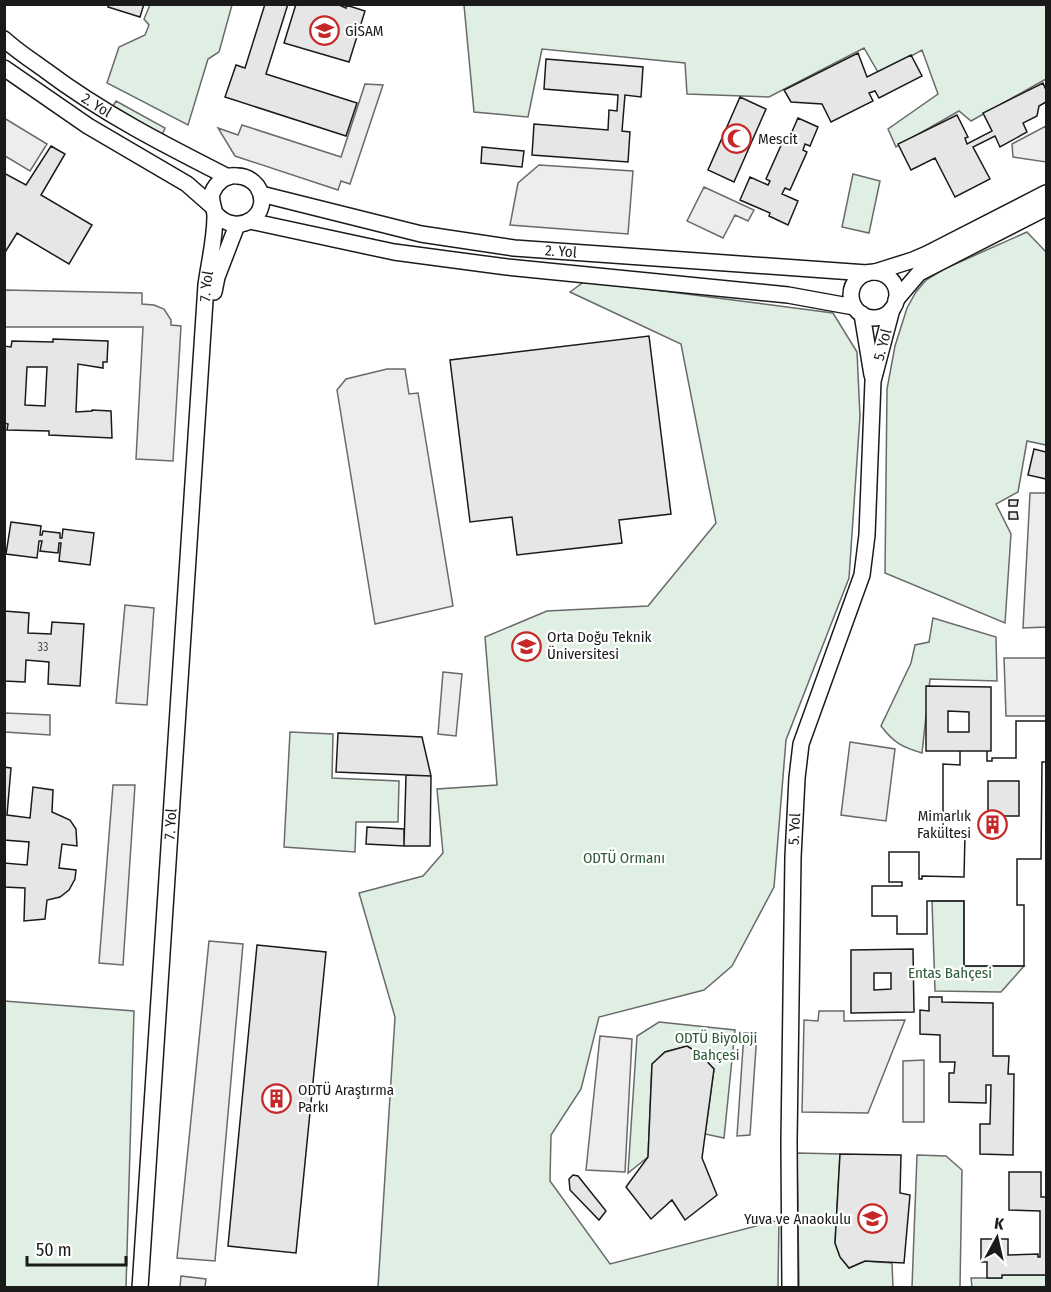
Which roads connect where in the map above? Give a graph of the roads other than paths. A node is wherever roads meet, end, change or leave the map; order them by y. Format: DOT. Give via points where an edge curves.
graph roads {
  1 [pos="4,39"];
  2 [pos="4,68"];
  3 [pos="228,177"];
  4 [pos="1047,193"];
  5 [pos="261,194"];
  6 [pos="1047,208"];
  7 [pos="213,210"];
  8 [pos="244,223"];
  9 [pos="871,272"];
  10 [pos="894,304"];
  11 [pos="858,310"];
  12 [pos="202,360"];
  13 [pos="873,381"];
  14 [pos="140,1287"];
  15 [pos="790,1287"];
  1 -- 3 [label="street, 2. Yol" via="104,111"];
  2 -- 7 [label="street, 2. Yol" via="88,126 187,184"];
  3 -- 5 [label="street, 2. Yol" via="252,180"];
  3 -- 7 [label="street" via="213,192"];
  4 -- 9 [label="street, 2. Yol" via="927,254"];
  5 -- 8 [label="street" via="260,209"];
  5 -- 9 [label="street, 2. Yol" via="421,234 514,248"];
  6 -- 10 [label="street" via="919,273"];
  7 -- 8 [label="street, 2. Yol" via="227,224"];
  7 -- 12 [label="street, 7. Yol"];
  8 -- 11 [label="street, 2. Yol" via="394,252 788,295"];
  8 -- 12 [label="street, 7. Yol" via="217,277"];
  9 -- 10 [label="street" via="888,276 892,281 897,294"];
  9 -- 11 [label="street" via="861,276 852,287"];
  10 -- 11 [label="street, 2. Yol" via="887,313 875,318"];
  10 -- 13 [label="street, 5. Yol"];
  11 -- 13 [label="street, 5. Yol"];
  12 -- 14 [label="street, 7. Yol"];
  13 -- 15 [label="street, 5. Yol" via="862,575 801,744 796,778"];
}
